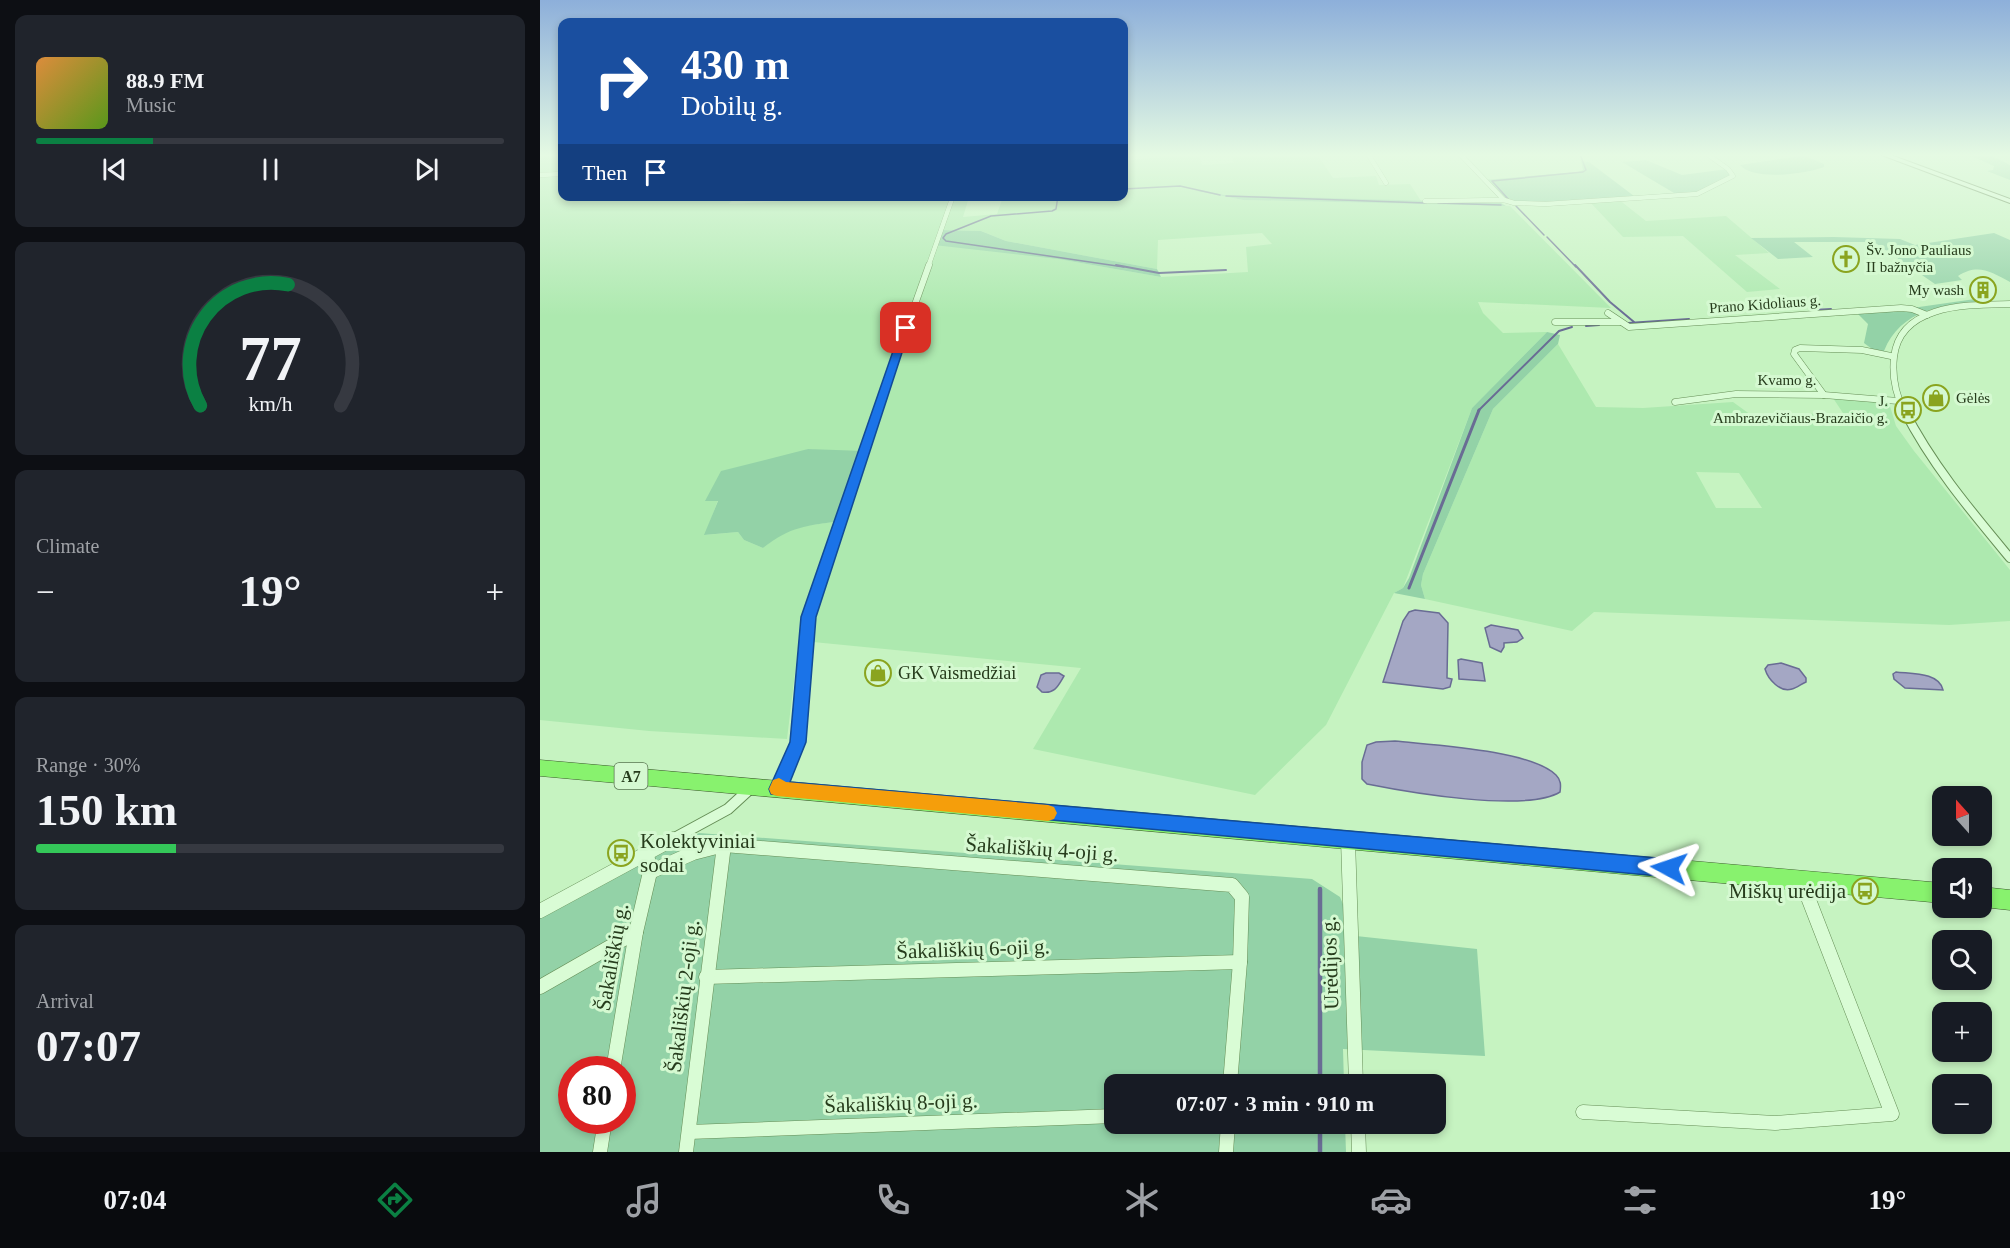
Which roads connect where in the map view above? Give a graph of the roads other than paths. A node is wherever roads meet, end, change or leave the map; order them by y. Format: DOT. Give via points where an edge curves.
graph roads {
  1 [pos="949,208"];
  2 [pos="2010,303"];
  3 [pos="1608,313"];
  4 [pos="1927,315"];
  5 [pos="1555,322"];
  6 [pos="1620,322"];
  7 [pos="1891,356"];
  8 [pos="1824,395"];
  9 [pos="1898,401"];
  10 [pos="1675,402"];
  11 [pos="2010,558"];
  12 [pos="540,768"];
  13 [pos="752,786"];
  14 [pos="777,789"];
  15 [pos="1348,840"];
  16 [pos="724,845"];
  17 [pos="648,853"];
  18 [pos="650,872"];
  19 [pos="1802,880"];
  20 [pos="1932,892"];
  21 [pos="1992,898"];
  22 [pos="2010,900"];
  23 [pos="540,911"];
  24 [pos="636,932"];
  25 [pos="1240,962"];
  26 [pos="706,977"];
  27 [pos="540,987"];
  28 [pos="616,1056"];
  29 [pos="1231,1074"];
  30 [pos="1356,1074"];
  31 [pos="1583,1112"];
  32 [pos="1104,1116"];
  33 [pos="689,1132"];
  34 [pos="603,1134"];
  35 [pos="1227,1134"];
  36 [pos="1358,1134"];
  37 [pos="600,1152"];
  38 [pos="687,1152"];
  39 [pos="1226,1152"];
  40 [pos="1359,1152"];
  1 -- 14 [label="street" via="808,617 798,742"];
  2 -- 4 [label="street"];
  3 -- 6 [label="street, Prano Kidoliaus g."];
  4 -- 6 [label="street, Prano Kidoliaus g." via="1901,308 1629,327"];
  4 -- 7 [label="street" via="1904,330"];
  5 -- 6 [label="street"];
  7 -- 8 [label="street, Kvamo g." via="1862,350 1795,350 1794,354"];
  7 -- 9 [label="street"];
  8 -- 9 [label="street"];
  8 -- 10 [label="street, Kvamo g." via="1736,394"];
  9 -- 11 [label="street" via="1927,452"];
  12 -- 13 [label="highway, A7"];
  13 -- 14 [label="highway, A7"];
  13 -- 17 [label="street" via="728,809"];
  14 -- 15 [label="highway, A7"];
  15 -- 19 [label="highway, A7"];
  15 -- 30 [label="street, Urėdijos g."];
  16 -- 18 [label="street, Šakališkių 4-oji g." via="693,853"];
  16 -- 25 [label="street, Šakališkių 4-oji g." via="1232,885 1242,897"];
  16 -- 26 [label="street, Šakališkių 2-oji g."];
  17 -- 18 [label="street, Šakališkių g."];
  17 -- 23 [label="street"];
  18 -- 24 [label="street, Šakališkių g."];
  19 -- 20 [label="highway, A7"];
  19 -- 31 [label="street" via="1892,1114 1775,1123"];
  21 -- 22 [label="highway"];
  24 -- 27 [label="street"];
  24 -- 28 [label="street, Šakališkių g."];
  25 -- 26 [label="street, Šakališkių 6-oji g."];
  25 -- 29 [label="street, Šakališkių 4-oji g."];
  26 -- 33 [label="street, Šakališkių 2-oji g."];
  32 -- 33 [label="street, Šakališkių 8-oji g."];
  33 -- 38 [label="street, Šakališkių 2-oji g."];
  34 -- 37 [label="street"];
  35 -- 39 [label="street"];
  36 -- 40 [label="street"];
}
